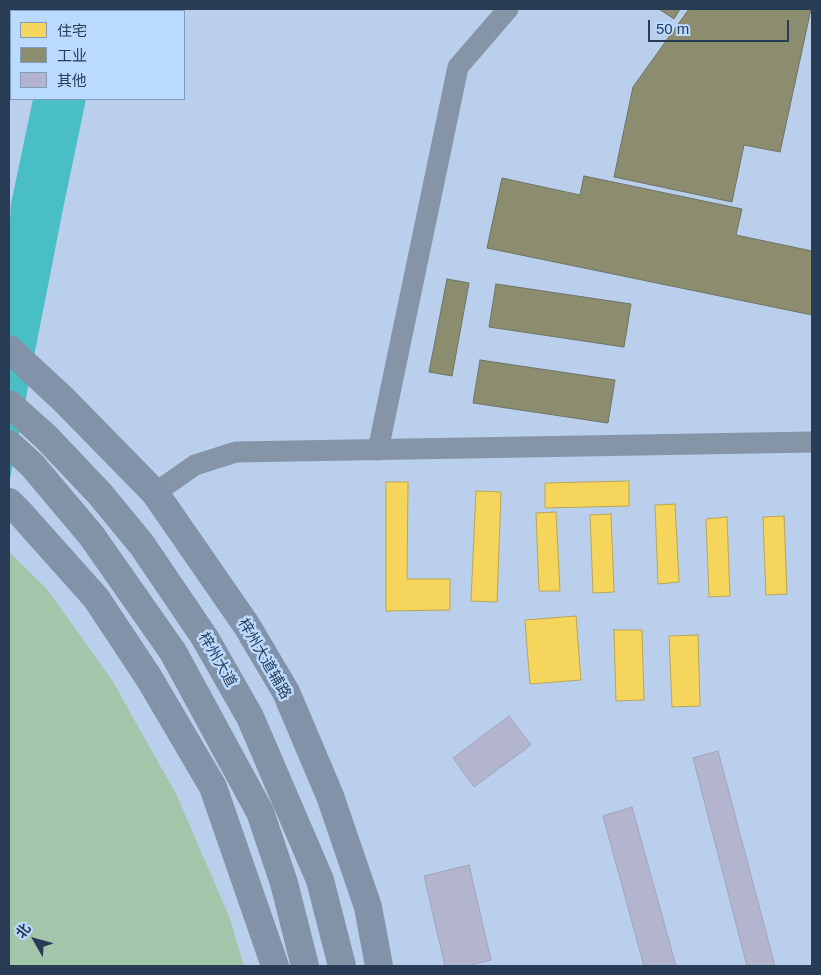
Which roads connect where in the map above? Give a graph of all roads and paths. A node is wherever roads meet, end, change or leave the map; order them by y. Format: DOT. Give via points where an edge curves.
graph roads {
  1 [pos="508,9"];
  2 [pos="9,349"];
  3 [pos="9,404"];
  4 [pos="812,442"];
  5 [pos="9,444"];
  6 [pos="378,450"];
  7 [pos="155,493"];
  8 [pos="15,508"];
  9 [pos="275,966"];
  10 [pos="305,966"];
  11 [pos="342,966"];
  12 [pos="379,966"];
  1 -- 6 [label="street" via="458,67"];
  2 -- 7 [label="main road, 梓州大道辅路"];
  3 -- 11 [label="highway, 梓州大道" via="46,437 100,494 142,545 205,638 245,710 320,880"];
  4 -- 6 [label="street"];
  5 -- 10 [label="highway" via="32,465 91,536 174,652 260,812 284,883"];
  6 -- 7 [label="street" via="236,452 195,465"];
  7 -- 12 [label="main road, 梓州大道辅路" via="247,626 286,692 330,796 368,907"];
  8 -- 9 [label="main road" via="96,598 149,678 213,787"];
}
